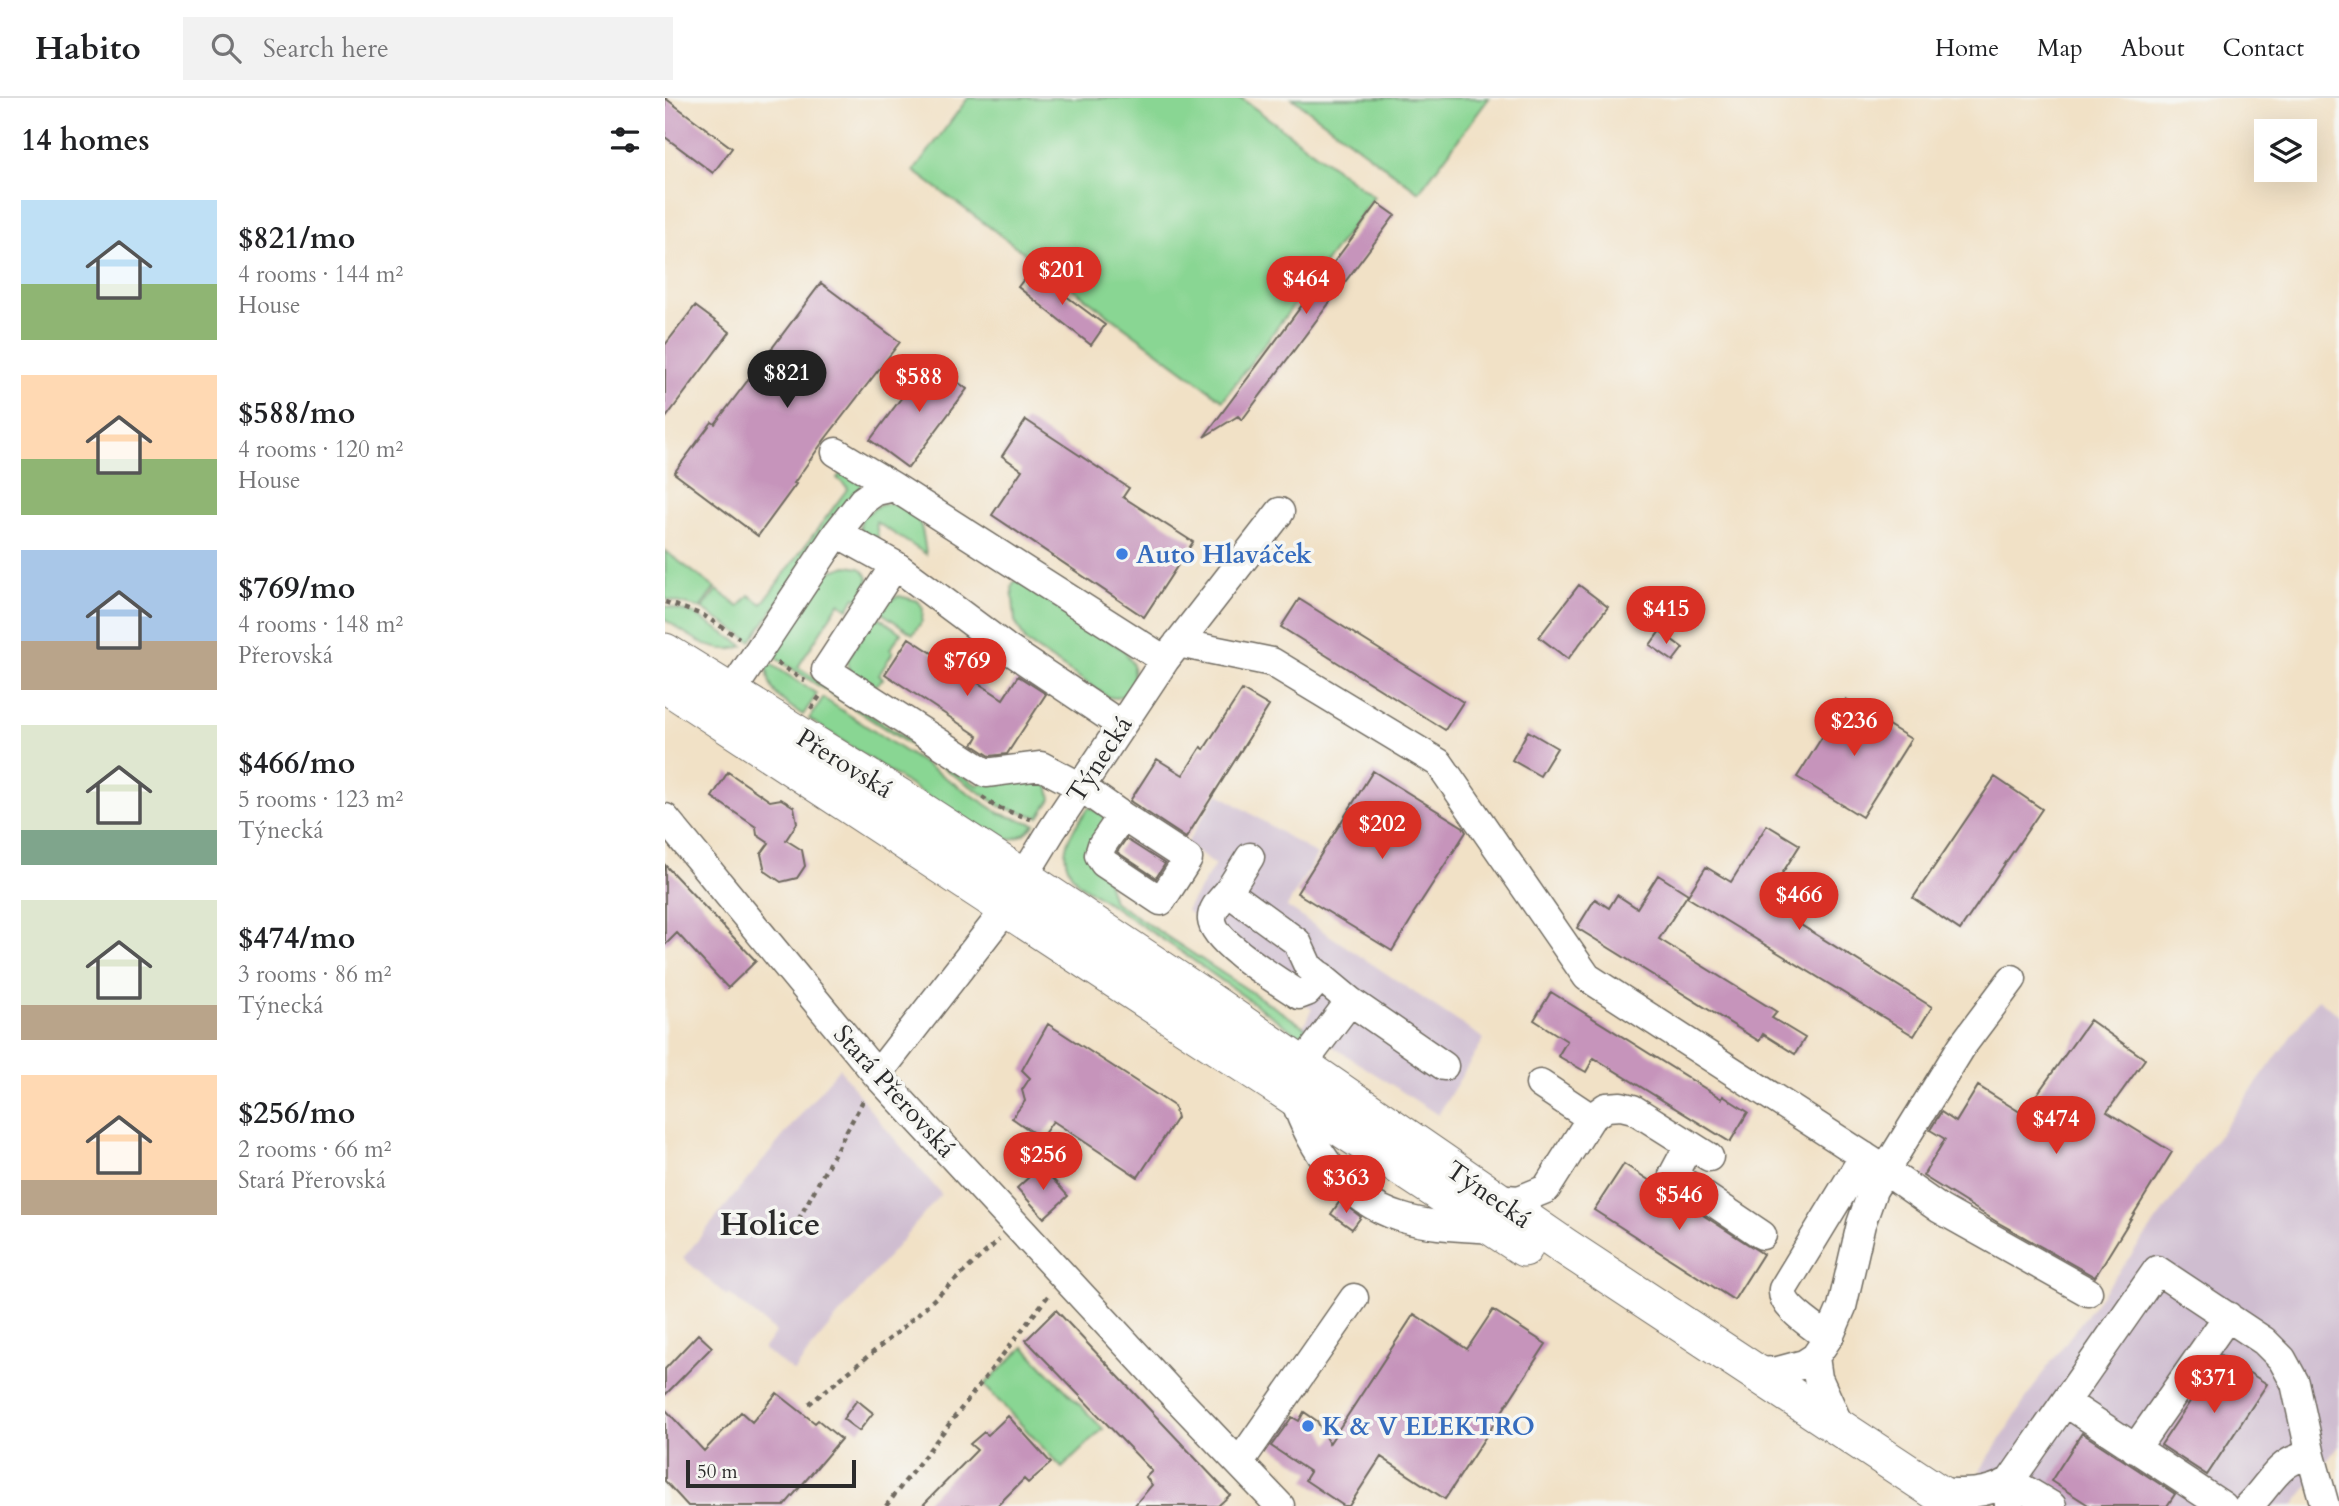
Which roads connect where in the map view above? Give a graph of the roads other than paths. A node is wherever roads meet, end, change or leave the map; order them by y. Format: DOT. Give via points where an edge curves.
graph roads {
  1 [pos="836,452"];
  2 [pos="894,487"];
  3 [pos="1280,512"];
  4 [pos="838,533"];
  5 [pos="895,565"];
  6 [pos="665,652"];
  7 [pos="1172,652"];
  8 [pos="665,684"];
  9 [pos="723,704"];
  10 [pos="1121,725"];
  11 [pos="1081,787"];
  12 [pos="1122,816"];
  13 [pos="665,818"];
  14 [pos="1250,856"];
  15 [pos="1014,892"];
  16 [pos="1228,892"];
  17 [pos="1321,976"];
  18 [pos="2012,979"];
  19 [pos="1349,1001"];
  20 [pos="1444,1066"];
  21 [pos="877,1075"];
  22 [pos="1298,1081"];
  23 [pos="1540,1084"];
  24 [pos="1591,1118"];
  25 [pos="1875,1163"];
  26 [pos="1546,1189"];
  27 [pos="1495,1214"];
  28 [pos="1762,1235"];
  29 [pos="1564,1246"];
  30 [pos="2088,1292"];
  31 [pos="1354,1298"];
  32 [pos="2228,1316"];
  33 [pos="1822,1348"];
  34 [pos="1753,1372"];
  35 [pos="2065,1402"];
  36 [pos="1841,1429"];
  37 [pos="2135,1449"];
  38 [pos="2311,1455"];
  39 [pos="1239,1463"];
  40 [pos="2010,1494"];
  41 [pos="1937,1501"];
  42 [pos="2195,1502"];
  43 [pos="1280,1506"];
  44 [pos="2052,1506"];
  45 [pos="2248,1506"];
  46 [pos="2325,1506"];
  1 -- 2 [label="street"];
  2 -- 4 [label="street" via="876,491 862,501"];
  2 -- 7 [label="street"];
  3 -- 7 [label="street, Týnecká"];
  4 -- 5 [label="street"];
  4 -- 9 [label="street"];
  5 -- 10 [label="street"];
  5 -- 11 [label="street" via="826,670 986,773 1041,766"];
  6 -- 9 [label="main road, Přerovská"];
  7 -- 10 [label="street, Týnecká"];
  7 -- 25 [label="street" via="1272,662 1439,762 1587,977"];
  8 -- 9 [label="main road, Přerovská"];
  9 -- 15 [label="main road, Přerovská"];
  10 -- 11 [label="street, Týnecká"];
  11 -- 12 [label="street"];
  11 -- 15 [label="street, Týnecká"];
  13 -- 21 [label="street, Stará Přerovská"];
  14 -- 16 [label="street"];
  15 -- 21 [label="street, Týnecká" via="996,922"];
  15 -- 22 [label="main road, Týnecká"];
  16 -- 17 [label="street" via="1297,943 1308,966"];
  16 -- 17 [label="street" via="1214,909 1212,921 1216,931 1246,960 1299,995"];
  17 -- 19 [label="street"];
  18 -- 25 [label="street"];
  19 -- 20 [label="street"];
  19 -- 22 [label="street"];
  21 -- 39 [label="street, Stará Přerovská"];
  22 -- 27 [label="main road, Týnecká"];
  22 -- 27 [label="street" via="1306,1130 1324,1160 1346,1186 1378,1208 1430,1223"];
  23 -- 24 [label="street"];
  24 -- 26 [label="street"];
  24 -- 28 [label="street" via="1606,1107 1621,1106 1699,1151 1672,1175"];
  25 -- 30 [label="street" via="1940,1209"];
  25 -- 33 [label="street" via="1873,1190 1842,1307"];
  25 -- 33 [label="street" via="1783,1289 1787,1305"];
  26 -- 27 [label="street"];
  26 -- 29 [label="street" via="1549,1212"];
  27 -- 29 [label="main road, Týnecká"];
  27 -- 41 [label="main road, Týnecká"];
  29 -- 34 [label="main road, Týnecká"];
  31 -- 39 [label="street"];
  32 -- 35 [label="street" via="2157,1270"];
  32 -- 37 [label="street"];
  32 -- 38 [label="street" via="2272,1348 2290,1371"];
  33 -- 34 [label="street" via="1789,1369"];
  33 -- 36 [label="street" via="1816,1368"];
  34 -- 36 [label="main road, Týnecká"];
  35 -- 37 [label="street"];
  35 -- 40 [label="street"];
  36 -- 41 [label="main road, Týnecká"];
  37 -- 42 [label="street"];
  38 -- 45 [label="street" via="2286,1462"];
  38 -- 46 [label="street"];
  39 -- 43 [label="street, Stará Přerovská"];
  40 -- 41 [label="street" via="1998,1488"];
  40 -- 44 [label="street"];
}
